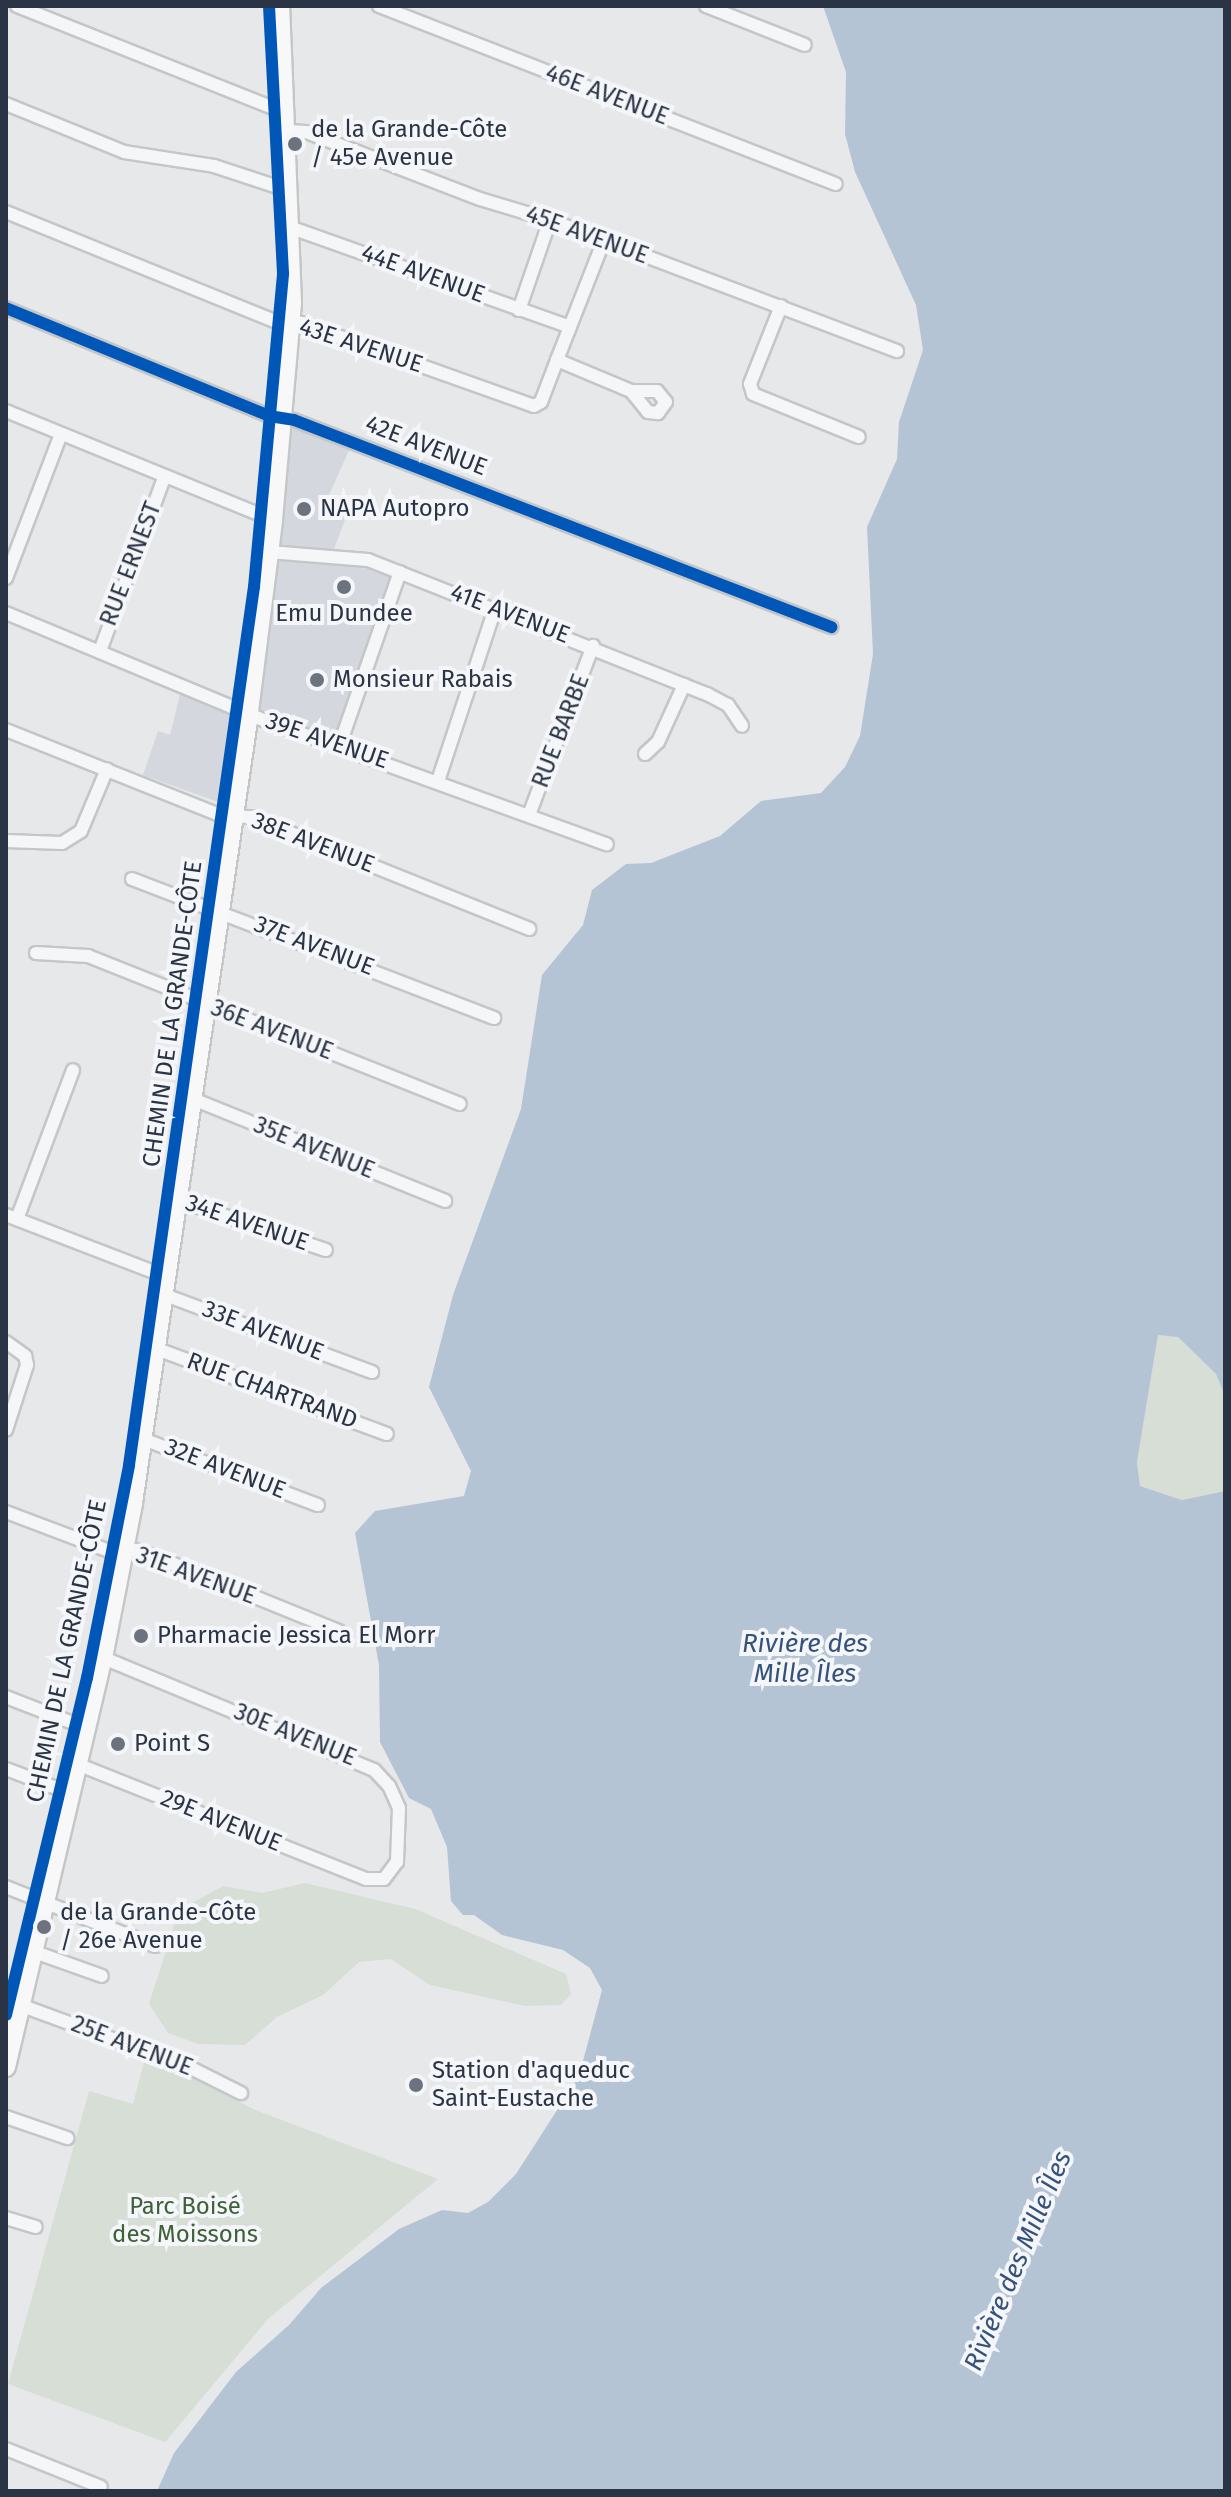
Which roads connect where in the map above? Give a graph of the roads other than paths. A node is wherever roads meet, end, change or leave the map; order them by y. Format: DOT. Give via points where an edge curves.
graph roads {
  1 [pos="17,6"];
  2 [pos="280,6"];
  3 [pos="379,6"];
  4 [pos="706,6"];
  5 [pos="805,45"];
  6 [pos="6,104"];
  7 [pos="286,122"];
  8 [pos="836,184"];
  9 [pos="290,191"];
  10 [pos="6,212"];
  11 [pos="550,220"];
  12 [pos="292,228"];
  13 [pos="604,240"];
  14 [pos="781,306"];
  15 [pos="6,308"];
  16 [pos="519,310"];
  17 [pos="291,323"];
  18 [pos="570,327"];
  19 [pos="897,351"];
  20 [pos="557,360"];
  21 [pos="631,391"];
  22 [pos="6,411"];
  23 [pos="284,419"];
  24 [pos="61,434"];
  25 [pos="859,437"];
  26 [pos="164,478"];
  27 [pos="273,520"];
  28 [pos="269,552"];
  29 [pos="400,572"];
  30 [pos="6,578"];
  31 [pos="495,609"];
  32 [pos="6,613"];
  33 [pos="831,627"];
  34 [pos="593,646"];
  35 [pos="100,651"];
  36 [pos="684,685"];
  37 [pos="248,714"];
  38 [pos="742,726"];
  39 [pos="6,730"];
  40 [pos="340,744"];
  41 [pos="645,754"];
  42 [pos="107,769"];
  43 [pos="438,781"];
  44 [pos="529,815"];
  45 [pos="235,816"];
  46 [pos="6,841"];
  47 [pos="607,844"];
  48 [pos="132,879"];
  49 [pos="221,912"];
  50 [pos="529,929"];
  51 [pos="36,953"];
  52 [pos="208,1005"];
  53 [pos="494,1018"];
  54 [pos="73,1070"];
  55 [pos="193,1099"];
  56 [pos="460,1104"];
  57 [pos="178,1200"];
  58 [pos="445,1201"];
  59 [pos="11,1217"];
  60 [pos="326,1250"];
  61 [pos="166,1286"];
  62 [pos="6,1342"];
  63 [pos="157,1349"];
  64 [pos="372,1372"];
  65 [pos="6,1430"];
  66 [pos="387,1434"];
  67 [pos="143,1439"];
  68 [pos="318,1505"];
  69 [pos="6,1512"];
  70 [pos="124,1551"];
  71 [pos="339,1631"];
  72 [pos="103,1658"];
  73 [pos="6,1697"];
  74 [pos="86,1728"];
  75 [pos="77,1764"];
  76 [pos="6,1769"];
  77 [pos="70,1793"];
  78 [pos="375,1881"];
  79 [pos="6,1887"];
  80 [pos="44,1901"];
  81 [pos="155,1946"];
  82 [pos="32,1951"];
  83 [pos="102,1976"];
  84 [pos="20,2005"];
  85 [pos="6,2067"];
  86 [pos="241,2093"];
  87 [pos="6,2117"];
  88 [pos="67,2138"];
  89 [pos="6,2218"];
  90 [pos="36,2227"];
  91 [pos="6,2449"];
  92 [pos="101,2487"];
  1 -- 7 [label="street, 45E AVENUE"];
  2 -- 7 [label="main road, CHEMIN DE LA GRANDE-CÔTE"];
  3 -- 8 [label="street, 46E AVENUE"];
  4 -- 5 [label="street"];
  6 -- 9 [label="street" via="124,152 214,166"];
  7 -- 9 [label="main road, CHEMIN DE LA GRANDE-CÔTE"];
  7 -- 11 [label="street, 45E AVENUE" via="480,199"];
  9 -- 12 [label="main road, CHEMIN DE LA GRANDE-CÔTE"];
  10 -- 17 [label="street, 43E AVENUE"];
  11 -- 13 [label="street, 45E AVENUE"];
  11 -- 16 [label="street"];
  12 -- 16 [label="street, 44E AVENUE"];
  12 -- 17 [label="main road, CHEMIN DE LA GRANDE-CÔTE"];
  13 -- 14 [label="street, 45E AVENUE"];
  13 -- 18 [label="street"];
  14 -- 19 [label="street, 45E AVENUE"];
  14 -- 25 [label="street" via="750,384 753,394"];
  15 -- 23 [label="street, 42E AVENUE"];
  16 -- 18 [label="street, 44E AVENUE"];
  17 -- 20 [label="street, 43E AVENUE" via="534,406 541,402"];
  17 -- 23 [label="main road, CHEMIN DE LA GRANDE-CÔTE"];
  18 -- 20 [label="street"];
  20 -- 21 [label="street"];
  22 -- 24 [label="street"];
  23 -- 27 [label="main road, CHEMIN DE LA GRANDE-CÔTE"];
  23 -- 33 [label="street, 42E AVENUE"];
  24 -- 26 [label="street"];
  24 -- 30 [label="street"];
  26 -- 27 [label="street"];
  26 -- 35 [label="street, RUE ERNEST"];
  27 -- 28 [label="main road, CHEMIN DE LA GRANDE-CÔTE"];
  28 -- 29 [label="street, 41E AVENUE" via="345,557"];
  28 -- 37 [label="main road, CHEMIN DE LA GRANDE-CÔTE"];
  29 -- 31 [label="street, 41E AVENUE"];
  29 -- 40 [label="street"];
  31 -- 34 [label="street, 41E AVENUE"];
  31 -- 43 [label="street"];
  32 -- 35 [label="street, 39E AVENUE"];
  34 -- 36 [label="street, 41E AVENUE"];
  34 -- 44 [label="street, RUE BARBE"];
  35 -- 37 [label="street, 39E AVENUE"];
  36 -- 38 [label="street, 41E AVENUE" via="728,705"];
  36 -- 41 [label="street" via="658,742"];
  37 -- 40 [label="street, 39E AVENUE"];
  37 -- 45 [label="main road, CHEMIN DE LA GRANDE-CÔTE"];
  39 -- 42 [label="street, 38E AVENUE"];
  40 -- 43 [label="street, 39E AVENUE"];
  42 -- 45 [label="street, 38E AVENUE" via="220,815"];
  42 -- 46 [label="street" via="81,831 62,843"];
  43 -- 44 [label="street, 39E AVENUE"];
  44 -- 47 [label="street, 39E AVENUE"];
  45 -- 49 [label="main road, CHEMIN DE LA GRANDE-CÔTE"];
  45 -- 50 [label="street, 38E AVENUE" via="251,817"];
  48 -- 49 [label="street, 37E AVENUE"];
  49 -- 52 [label="main road, CHEMIN DE LA GRANDE-CÔTE"];
  49 -- 53 [label="street, 37E AVENUE"];
  51 -- 52 [label="street, 36E AVENUE" via="81,954"];
  52 -- 55 [label="main road, CHEMIN DE LA GRANDE-CÔTE"];
  52 -- 56 [label="street, 36E AVENUE"];
  54 -- 59 [label="street"];
  55 -- 57 [label="main road, CHEMIN DE LA GRANDE-CÔTE"];
  55 -- 58 [label="street, 35E AVENUE"];
  57 -- 60 [label="street, 34E AVENUE"];
  57 -- 61 [label="main road, CHEMIN DE LA GRANDE-CÔTE"];
  59 -- 61 [label="street, 33E AVENUE"];
  61 -- 63 [label="main road, CHEMIN DE LA GRANDE-CÔTE"];
  61 -- 64 [label="street, 33E AVENUE"];
  62 -- 65 [label="street" via="25,1356 27,1365"];
  63 -- 66 [label="street, RUE CHARTRAND"];
  63 -- 67 [label="main road, CHEMIN DE LA GRANDE-CÔTE"];
  67 -- 68 [label="street, 32E AVENUE"];
  67 -- 70 [label="main road, CHEMIN DE LA GRANDE-CÔTE"];
  69 -- 70 [label="street, 31E AVENUE" via="109,1551"];
  70 -- 71 [label="street, 31E AVENUE" via="159,1558"];
  70 -- 72 [label="main road, CHEMIN DE LA GRANDE-CÔTE"];
  72 -- 74 [label="main road, CHEMIN DE LA GRANDE-CÔTE"];
  72 -- 78 [label="street, 30E AVENUE" via="374,1770 393,1793 402,1832 394,1868"];
  73 -- 74 [label="street"];
  74 -- 75 [label="main road, CHEMIN DE LA GRANDE-CÔTE"];
  75 -- 77 [label="main road, CHEMIN DE LA GRANDE-CÔTE"];
  75 -- 78 [label="street, 29E AVENUE"];
  76 -- 77 [label="street"];
  77 -- 80 [label="main road, CHEMIN DE LA GRANDE-CÔTE"];
  79 -- 80 [label="street"];
  80 -- 81 [label="street"];
  80 -- 82 [label="main road, CHEMIN DE LA GRANDE-CÔTE"];
  82 -- 83 [label="street"];
  82 -- 84 [label="main road, CHEMIN DE LA GRANDE-CÔTE"];
  84 -- 85 [label="main road, CHEMIN DE LA GRANDE-CÔTE"];
  84 -- 86 [label="street, 25E AVENUE" via="191,2068"];
  87 -- 88 [label="street"];
  89 -- 90 [label="street"];
  91 -- 92 [label="street"];
}
